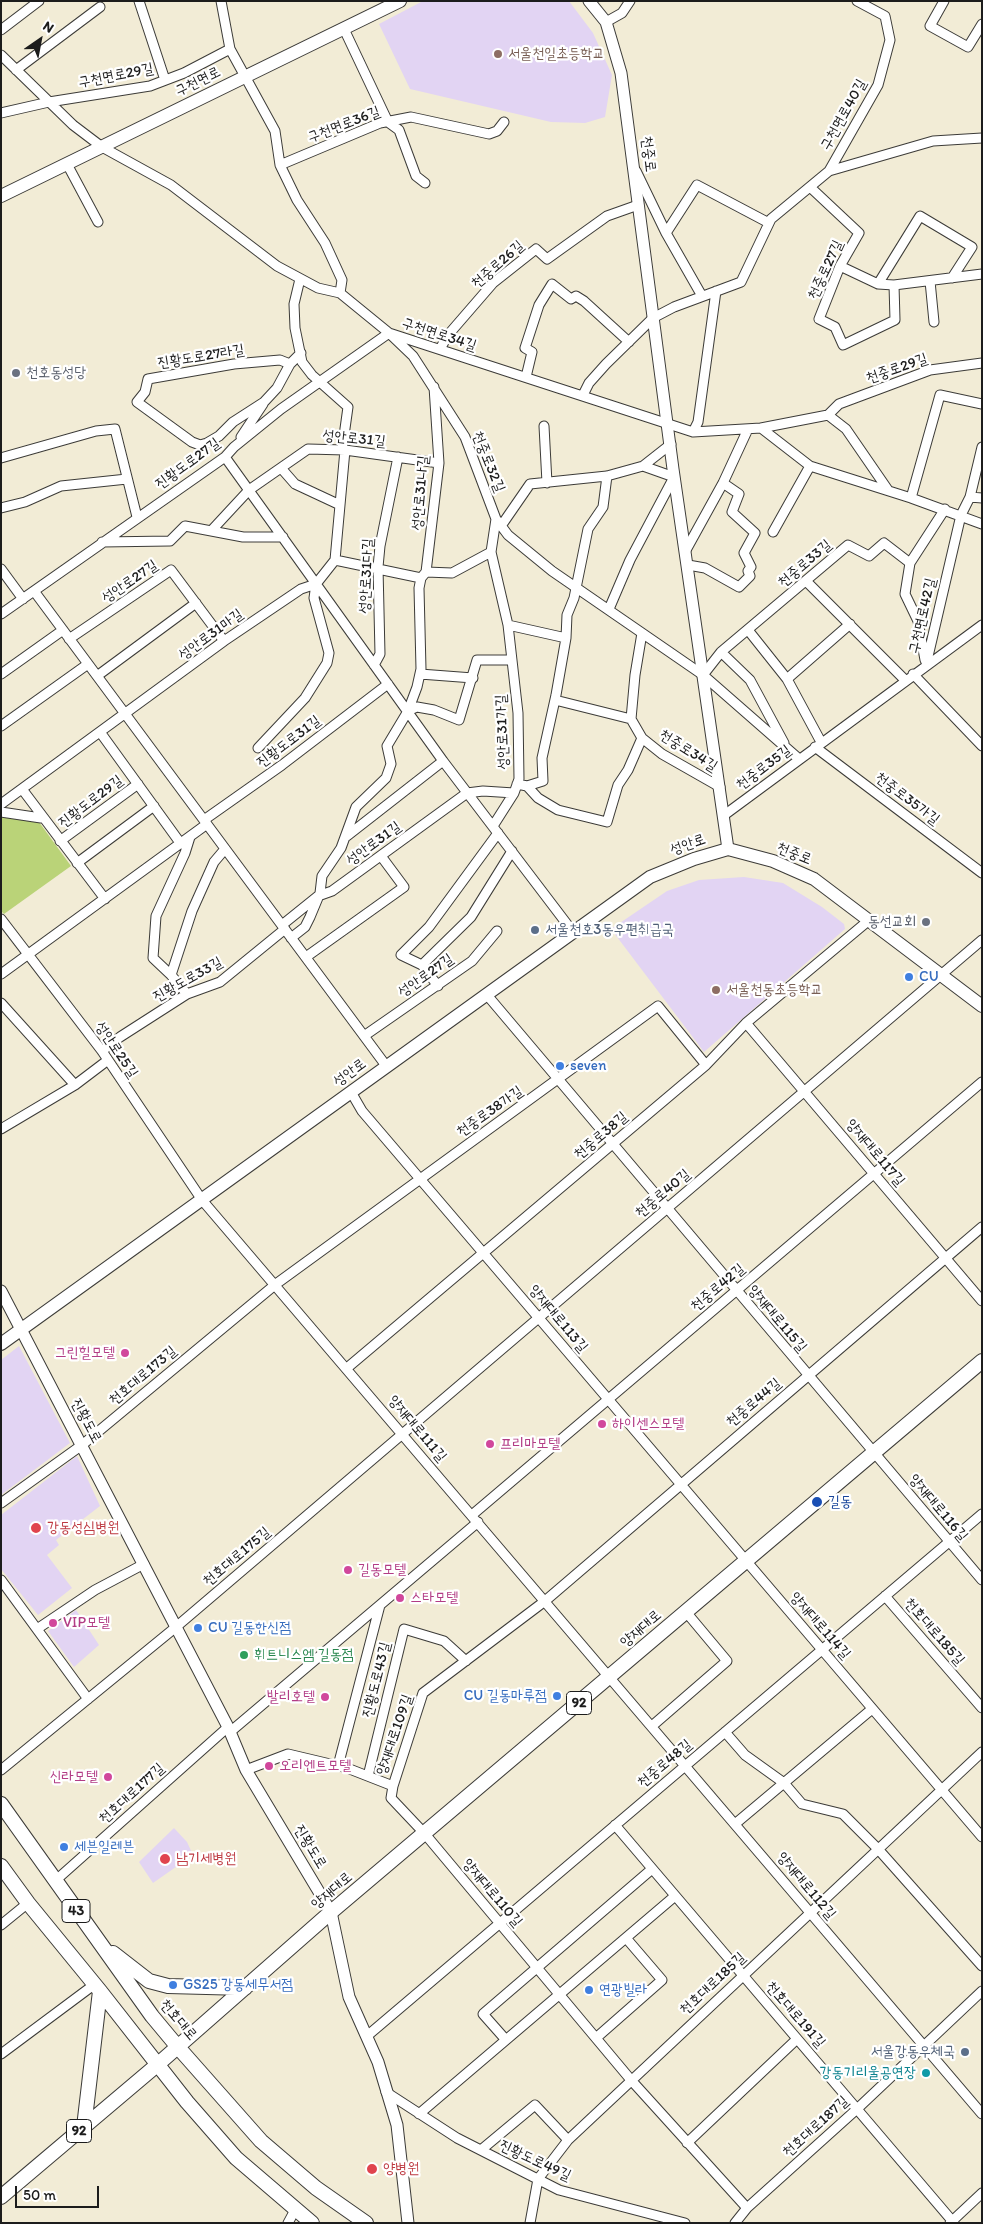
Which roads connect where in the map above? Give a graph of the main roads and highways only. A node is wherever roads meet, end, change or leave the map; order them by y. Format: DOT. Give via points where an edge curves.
graph roads {
  1 [pos="400,1"];
  2 [pos="1,196"];
  3 [pos="728,849"];
  4 [pos="982,1006"];
  5 [pos="1,1344"];
  6 [pos="982,1362"];
  7 [pos="1,1804"];
  8 [pos="1,1866"];
  9 [pos="94,1936"];
  10 [pos="98,1988"];
  11 [pos="245,1988"];
  12 [pos="177,2046"];
  13 [pos="157,2065"];
  14 [pos="84,2127"];
  15 [pos="1,2197"];
  16 [pos="312,2223"];
  17 [pos="366,2223"];
  1 -- 2 [label="main road, 구천면로"];
  3 -- 4 [label="main road, 천중로" via="772,861 814,879"];
  3 -- 5 [label="main road, 성안로" via="650,877"];
  6 -- 11 [label="main road, 양재대로 / 92"];
  7 -- 9 [label="main road, 천호대로 / 43"];
  8 -- 10 [label="main road, 43"];
  9 -- 11 [label="main road" via="149,1981 168,1986"];
  9 -- 12 [label="main road, 천호대로 / 43"];
  10 -- 13 [label="main road, 43"];
  10 -- 14 [label="main road"];
  11 -- 12 [label="main road, 양재대로 / 92"];
  12 -- 13 [label="main road, 양재대로 / 92"];
  12 -- 17 [label="main road, 천호대로 / 43" via="262,2141 316,2188"];
  13 -- 14 [label="main road, 양재대로 / 92"];
  13 -- 16 [label="main road, 43" via="236,2158"];
  14 -- 15 [label="main road, 양재대로 / 92"];
}
